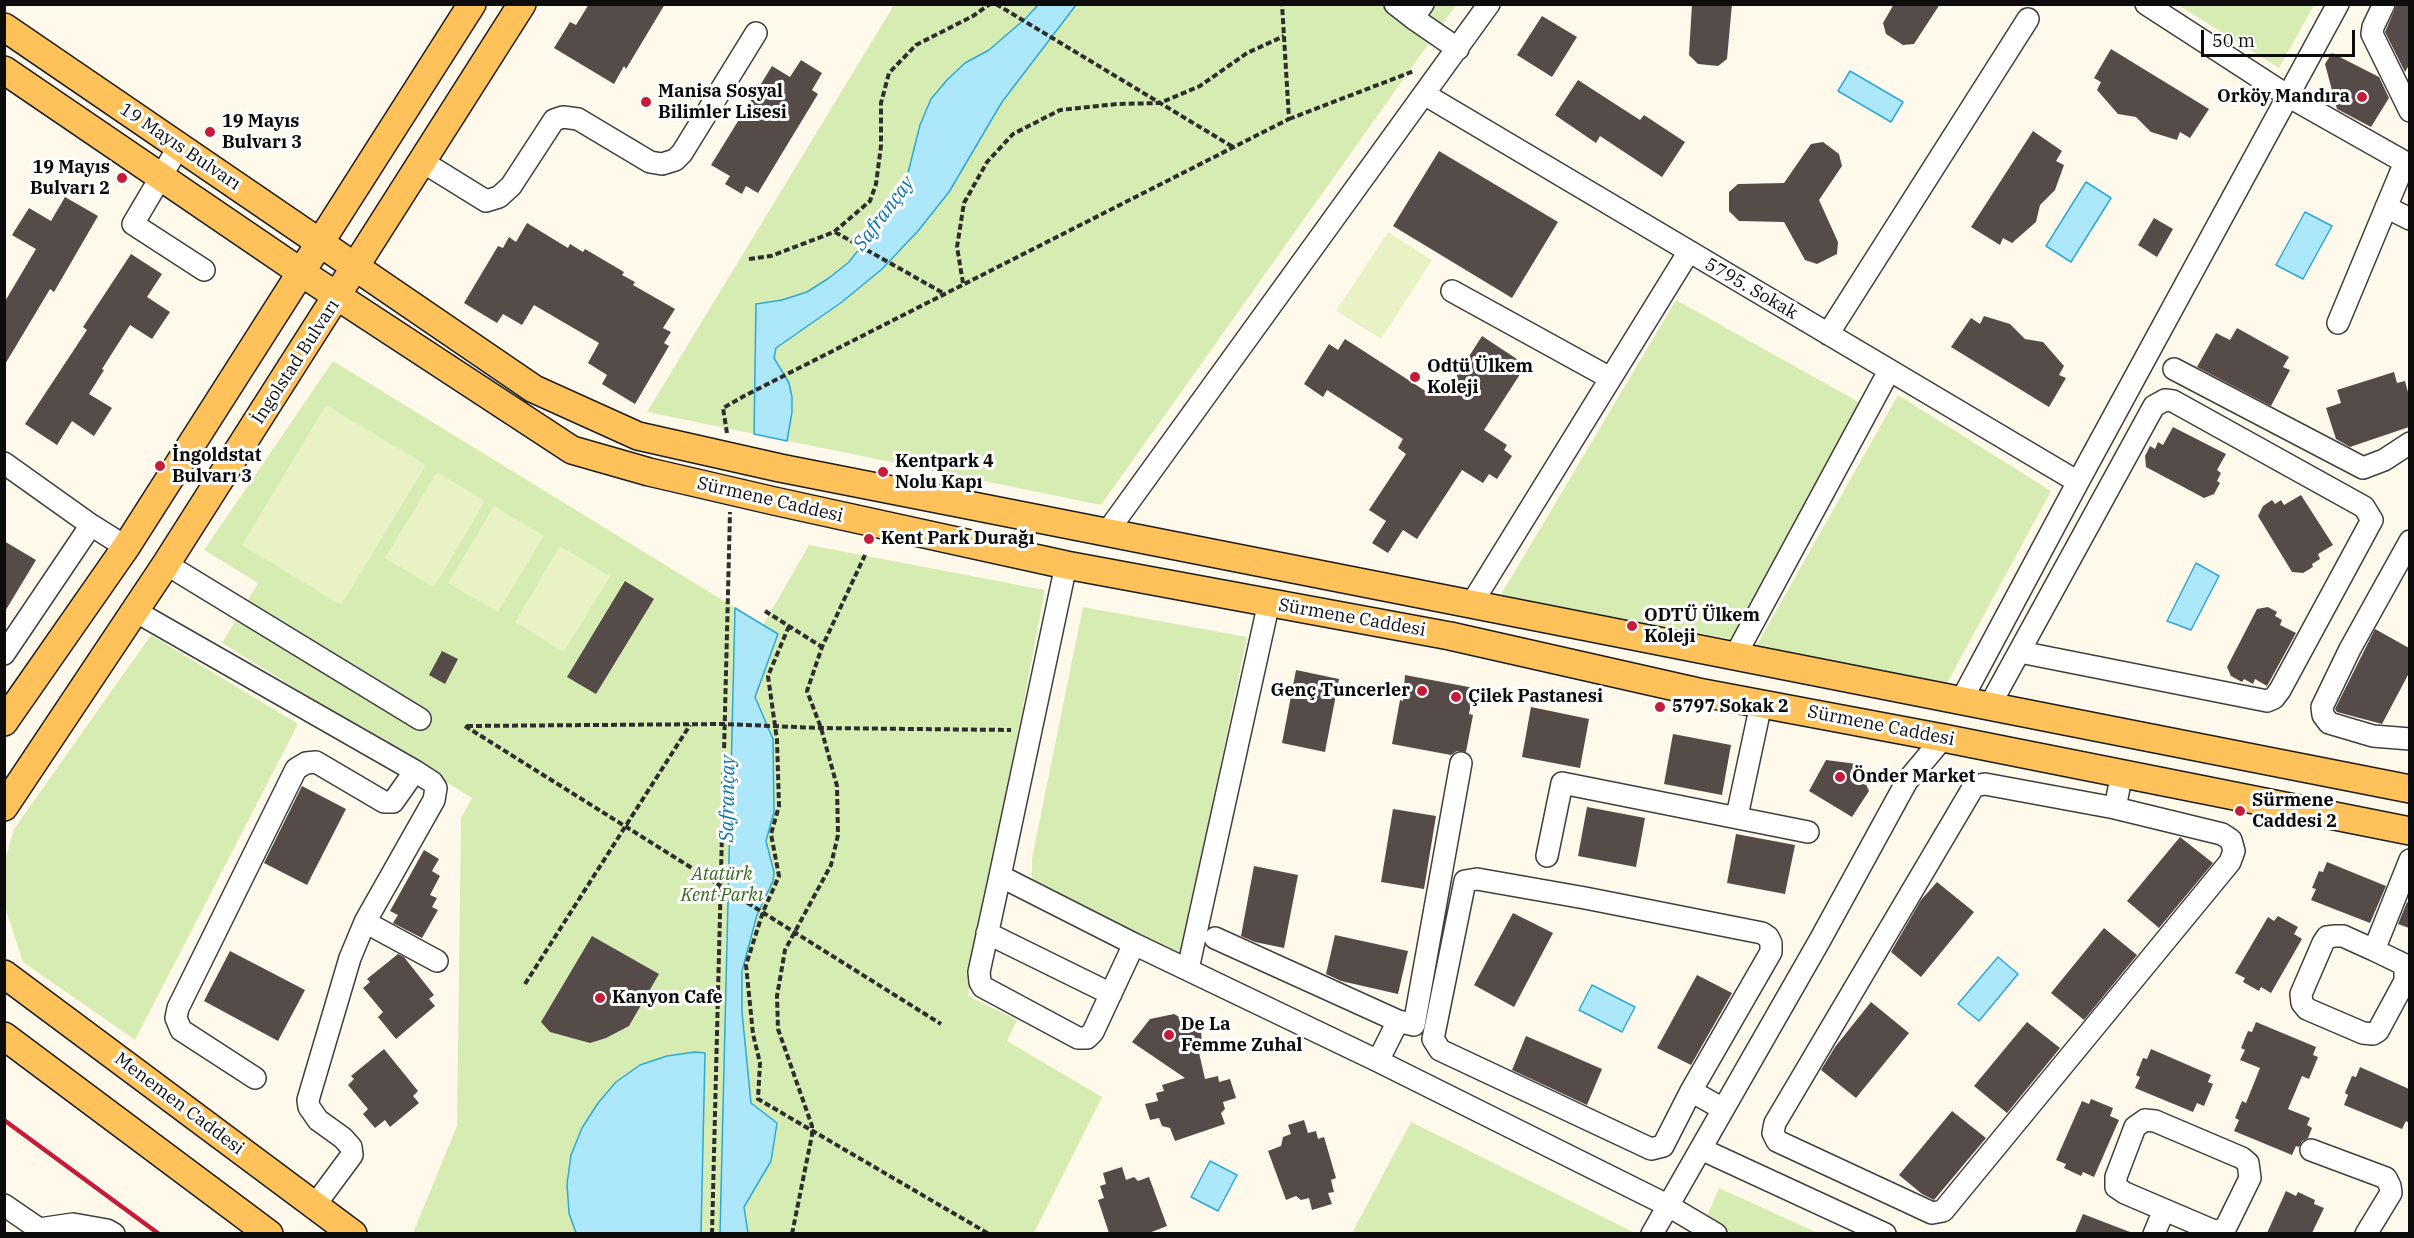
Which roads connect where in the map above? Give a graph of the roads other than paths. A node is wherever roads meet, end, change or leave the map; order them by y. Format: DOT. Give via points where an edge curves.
graph roads {
  1 [pos="472,4"];
  2 [pos="522,4"];
  3 [pos="1395,4"];
  4 [pos="1489,4"];
  5 [pos="2146,4"];
  6 [pos="2338,4"];
  7 [pos="2384,4"];
  8 [pos="1418,11"];
  9 [pos="2028,19"];
  10 [pos="4,27"];
  11 [pos="756,33"];
  12 [pos="1455,52"];
  13 [pos="4,70"];
  14 [pos="1425,94"];
  15 [pos="2288,96"];
  16 [pos="2409,111"];
  17 [pos="179,146"];
  18 [pos="423,162"];
  19 [pos="2407,163"];
  20 [pos="160,176"];
  21 [pos="2386,207"];
  22 [pos="2409,219"];
  23 [pos="320,241"];
  24 [pos="1688,252"];
  25 [pos="357,266"];
  26 [pos="204,270"];
  27 [pos="302,273"];
  28 [pos="1452,291"];
  29 [pos="338,296"];
  30 [pos="2338,323"];
  31 [pos="1828,334"];
  32 [pos="2174,369"];
  33 [pos="1889,371"];
  34 [pos="1610,378"];
  35 [pos="2409,443"];
  36 [pos="780,468"];
  37 [pos="7,469"];
  38 [pos="2078,482"];
  39 [pos="774,501"];
  40 [pos="91,525"];
  41 [pos="1112,533"];
  42 [pos="2409,540"];
  43 [pos="126,547"];
  44 [pos="166,564"];
  45 [pos="1066,565"];
  46 [pos="1110,572"];
  47 [pos="1269,602"];
  48 [pos="1472,603"];
  49 [pos="135,611"];
  50 [pos="1449,636"];
  51 [pos="2020,652"];
  52 [pos="4,654"];
  53 [pos="1735,656"];
  54 [pos="1962,699"];
  55 [pos="1761,704"];
  56 [pos="1990,705"];
  57 [pos="420,719"];
  58 [pos="4,722"];
  59 [pos="1943,738"];
  60 [pos="2409,739"];
  61 [pos="1461,763"];
  62 [pos="415,771"];
  63 [pos="2122,772"];
  64 [pos="2409,789"];
  65 [pos="4,807"];
  66 [pos="2115,808"];
  67 [pos="1737,816"];
  68 [pos="2409,831"];
  69 [pos="1808,832"];
  70 [pos="1547,856"];
  71 [pos="2409,860"];
  72 [pos="1000,876"];
  73 [pos="366,922"];
  74 [pos="987,933"];
  75 [pos="1215,938"];
  76 [pos="1134,944"];
  77 [pos="2374,950"];
  78 [pos="437,961"];
  79 [pos="1188,969"];
  80 [pos="4,974"];
  81 [pos="1111,994"];
  82 [pos="1398,1022"];
  83 [pos="4,1036"];
  84 [pos="1378,1060"];
  85 [pos="255,1078"];
  86 [pos="1691,1091"];
  87 [pos="1723,1109"];
  88 [pos="1701,1149"];
  89 [pos="2311,1150"];
  90 [pos="4,1205"];
  91 [pos="315,1205"];
  92 [pos="1667,1205"];
  93 [pos="2164,1210"];
  94 [pos="38,1231"];
  95 [pos="114,1233"];
  96 [pos="269,1233"];
  97 [pos="353,1233"];
  98 [pos="1652,1233"];
  99 [pos="1716,1233"];
  100 [pos="1885,1233"];
  101 [pos="2154,1233"];
  102 [pos="2366,1233"];
  1 -- 23 [label="main road"];
  2 -- 18 [label="main road, İngolstad Bulvarı"];
  3 -- 8 [label="street"];
  4 -- 12 [label="street"];
  5 -- 15 [label="street"];
  6 -- 15 [label="street"];
  7 -- 16 [label="street" via="2372,34"];
  8 -- 12 [label="street"];
  9 -- 31 [label="street"];
  10 -- 17 [label="main road, 19 Mayıs Bulvarı"];
  11 -- 18 [label="street" via="675,160 650,162 578,119 563,117 554,120 511,186 499,197 486,201"];
  12 -- 14 [label="street"];
  13 -- 20 [label="main road, 19 Mayıs Bulvarı"];
  14 -- 24 [label="street, 5795. Sokak"];
  14 -- 41 [label="street"];
  15 -- 19 [label="street"];
  15 -- 38 [label="street"];
  17 -- 20 [label="street"];
  17 -- 23 [label="main road, 19 Mayıs Bulvarı"];
  18 -- 25 [label="main road, İngolstad Bulvarı"];
  19 -- 21 [label="street"];
  20 -- 26 [label="street" via="133,224"];
  20 -- 27 [label="main road, 19 Mayıs Bulvarı"];
  21 -- 22 [label="street"];
  21 -- 30 [label="street"];
  23 -- 25 [label="main road, 19 Mayıs Bulvarı"];
  23 -- 27 [label="main road"];
  24 -- 31 [label="street, 5795. Sokak"];
  24 -- 34 [label="street"];
  25 -- 29 [label="main road, İngolstad Bulvarı"];
  25 -- 36 [label="main road, Sürmene Caddesi" via="534,389 638,435"];
  27 -- 29 [label="main road, 19 Mayıs Bulvarı"];
  27 -- 43 [label="main road"];
  28 -- 34 [label="street"];
  29 -- 39 [label="main road, Sürmene Caddesi" via="572,450"];
  29 -- 44 [label="main road, İngolstad Bulvarı"];
  31 -- 33 [label="street, 5795. Sokak"];
  32 -- 35 [label="street" via="2363,468"];
  33 -- 38 [label="street, 5795. Sokak"];
  33 -- 53 [label="street"];
  34 -- 48 [label="street"];
  36 -- 39 [label="main road"];
  36 -- 41 [label="main road, Sürmene Caddesi"];
  37 -- 40 [label="street"];
  38 -- 54 [label="street"];
  39 -- 45 [label="main road, Sürmene Caddesi"];
  40 -- 43 [label="street"];
  40 -- 52 [label="street"];
  41 -- 46 [label="main road"];
  41 -- 48 [label="main road, Sürmene Caddesi"];
  42 -- 60 [label="street" via="2322,707 2329,723 2373,736"];
  43 -- 58 [label="main road"];
  44 -- 49 [label="main road, İngolstad Bulvarı"];
  44 -- 57 [label="street"];
  45 -- 46 [label="main road, Sürmene Caddesi"];
  45 -- 72 [label="street"];
  46 -- 47 [label="main road, Sürmene Caddesi"];
  47 -- 50 [label="main road, Sürmene Caddesi"];
  47 -- 79 [label="street"];
  48 -- 50 [label="main road"];
  48 -- 53 [label="main road, Sürmene Caddesi"];
  49 -- 62 [label="street"];
  49 -- 65 [label="main road, İngolstad Bulvarı"];
  50 -- 55 [label="main road, Sürmene Caddesi"];
  51 -- 51 [label="street" via="2267,701 2274,699 2372,520 2364,507 2165,400 2154,406"];
  51 -- 56 [label="street"];
  53 -- 54 [label="main road, Sürmene Caddesi"];
  54 -- 56 [label="main road, Sürmene Caddesi"];
  54 -- 59 [label="main road"];
  55 -- 59 [label="main road, Sürmene Caddesi"];
  55 -- 67 [label="street"];
  56 -- 64 [label="main road, Sürmene Caddesi"];
  59 -- 63 [label="main road, Sürmene Caddesi"];
  59 -- 87 [label="street" via="1906,782"];
  61 -- 82 [label="street" via="1414,1026"];
  62 -- 73 [label="street" via="436,788 434,800"];
  62 -- 85 [label="street" via="393,802 384,802 316,762 296,769 176,1018 182,1030"];
  63 -- 66 [label="street"];
  63 -- 68 [label="main road, Sürmene Caddesi"];
  66 -- 66 [label="street" via="1985,784 1974,786 1775,1123 1773,1133 1777,1141 1932,1213 1943,1211 2230,862 2234,851 2231,840 2222,834"];
  67 -- 69 [label="street"];
  67 -- 70 [label="street" via="1562,783"];
  71 -- 77 [label="street"];
  72 -- 74 [label="street"];
  72 -- 76 [label="street"];
  73 -- 78 [label="street"];
  73 -- 91 [label="street" via="350,958 308,1100 318,1120 343,1138 352,1155"];
  74 -- 81 [label="street"];
  74 -- 81 [label="street" via="979,972 983,987 1078,1038 1087,1038 1093,1032"];
  75 -- 82 [label="street"];
  76 -- 79 [label="street"];
  76 -- 81 [label="street"];
  77 -- 77 [label="street" via="2343,936 2327,937 2301,994 2302,1004 2363,1033 2378,1031 2406,976 2403,964"];
  79 -- 84 [label="street"];
  80 -- 91 [label="main road, Menemen Caddesi"];
  82 -- 84 [label="street"];
  83 -- 96 [label="main road"];
  84 -- 92 [label="street"];
  86 -- 86 [label="street" via="1663,1146 1651,1149 1436,1046 1433,1039 1465,881 1477,879 1531,888 1768,937 1771,952"];
  86 -- 87 [label="street"];
  87 -- 88 [label="street"];
  88 -- 92 [label="street"];
  88 -- 100 [label="street"];
  89 -- 102 [label="street" via="2386,1178 2391,1193"];
  90 -- 94 [label="street"];
  91 -- 97 [label="main road, Menemen Caddesi"];
  92 -- 98 [label="street"];
  92 -- 99 [label="street"];
  93 -- 93 [label="street" via="2116,1187 2116,1177 2140,1122 2155,1121 2248,1163 2250,1178 2225,1229 2214,1231"];
  93 -- 101 [label="street"];
  94 -- 95 [label="street" via="74,1224"];
}
